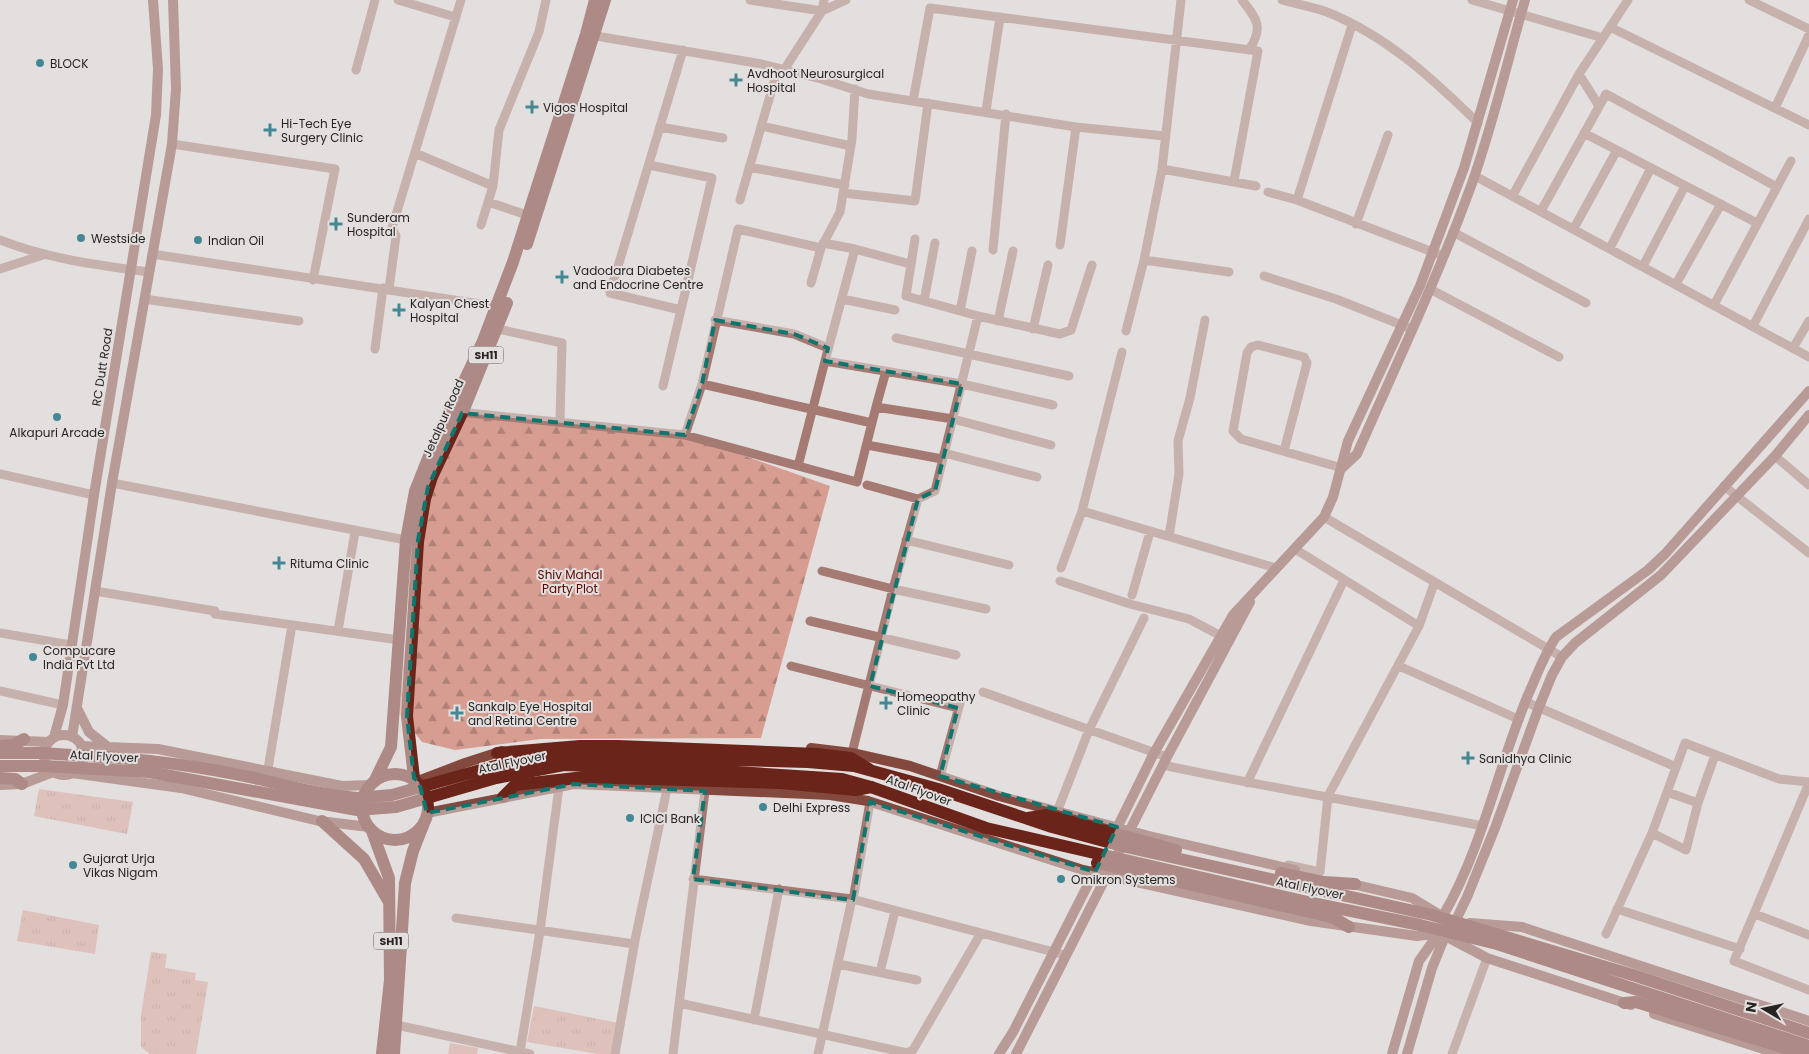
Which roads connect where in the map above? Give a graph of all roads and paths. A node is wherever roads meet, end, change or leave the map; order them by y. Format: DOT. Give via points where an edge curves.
graph roads {
  1 [pos="153,0"];
  2 [pos="173,0"];
  3 [pos="375,0"];
  4 [pos="398,0"];
  5 [pos="460,0"];
  6 [pos="546,0"];
  7 [pos="594,0"];
  8 [pos="605,0"];
  9 [pos="750,0"];
  10 [pos="824,0"];
  11 [pos="846,0"];
  12 [pos="1182,0"];
  13 [pos="1242,0"];
  14 [pos="1282,0"];
  15 [pos="1472,0"];
  16 [pos="1513,0"];
  17 [pos="1524,0"];
  18 [pos="1628,0"];
  19 [pos="1749,0"];
  20 [pos="776,2"];
  21 [pos="1315,5"];
  22 [pos="822,11"];
  23 [pos="1510,12"];
  24 [pos="1520,15"];
  25 [pos="455,17"];
  26 [pos="1000,17"];
  27 [pos="1352,25"];
  28 [pos="1610,27"];
  29 [pos="1809,30"];
  30 [pos="591,35"];
  31 [pos="1809,35"];
  32 [pos="1603,38"];
  33 [pos="1177,40"];
  34 [pos="683,50"];
  35 [pos="1249,50"];
  36 [pos="781,69"];
  37 [pos="356,70"];
  38 [pos="1579,74"];
  39 [pos="855,90"];
  40 [pos="913,101"];
  41 [pos="928,103"];
  42 [pos="1599,106"];
  43 [pos="1775,108"];
  44 [pos="986,111"];
  45 [pos="1006,114"];
  46 [pos="1478,123"];
  47 [pos="1809,125"];
  48 [pos="761,126"];
  49 [pos="660,127"];
  50 [pos="1076,127"];
  51 [pos="1584,133"];
  52 [pos="1388,135"];
  53 [pos="1165,136"];
  54 [pos="723,138"];
  55 [pos="172,144"];
  56 [pos="851,146"];
  57 [pos="1618,150"];
  58 [pos="414,153"];
  59 [pos="1791,160"];
  60 [pos="649,165"];
  61 [pos="749,167"];
  62 [pos="1651,168"];
  63 [pos="1162,170"];
  64 [pos="1475,176"];
  65 [pos="1234,181"];
  66 [pos="493,186"];
  67 [pos="1256,186"];
  68 [pos="1685,186"];
  69 [pos="1776,187"];
  70 [pos="844,189"];
  71 [pos="1268,192"];
  72 [pos="1513,195"];
  73 [pos="740,200"];
  74 [pos="1298,200"];
  75 [pos="488,202"];
  76 [pos="1720,204"];
  77 [pos="1541,211"];
  78 [pos="527,214"];
  79 [pos="1809,219"];
  80 [pos="1757,223"];
  81 [pos="1356,224"];
  82 [pos="481,225"];
  83 [pos="1574,228"];
  84 [pos="1453,232"];
  85 [pos="915,239"];
  86 [pos="0,240"];
  87 [pos="935,243"];
  88 [pos="1060,245"];
  89 [pos="822,246"];
  90 [pos="855,248"];
  91 [pos="1610,248"];
  92 [pos="993,250"];
  93 [pos="972,251"];
  94 [pos="1013,251"];
  95 [pos="1433,252"];
  96 [pos="152,254"];
  97 [pos="44,255"];
  98 [pos="1444,256"];
  99 [pos="1144,260"];
  100 [pos="910,264"];
  101 [pos="1048,265"];
  102 [pos="1092,265"];
  103 [pos="1643,266"];
  104 [pos="0,269"];
  105 [pos="130,270"];
  106 [pos="148,272"];
  107 [pos="1229,272"];
  108 [pos="1264,276"];
  109 [pos="312,280"];
  110 [pos="811,283"];
  111 [pos="1676,284"];
  112 [pos="386,289"];
  113 [pos="1430,289"];
  114 [pos="144,299"];
  115 [pos="842,299"];
  116 [pos="924,301"];
  117 [pos="1586,303"];
  118 [pos="1714,305"];
  119 [pos="501,307"];
  120 [pos="681,310"];
  121 [pos="895,310"];
  122 [pos="960,312"];
  123 [pos="978,316"];
  124 [pos="715,320"];
  125 [pos="1205,320"];
  126 [pos="998,321"];
  127 [pos="1809,321"];
  128 [pos="299,322"];
  129 [pos="1402,325"];
  130 [pos="1753,326"];
  131 [pos="493,327"];
  132 [pos="1033,329"];
  133 [pos="1412,329"];
  134 [pos="1126,331"];
  135 [pos="896,338"];
  136 [pos="828,348"];
  137 [pos="1793,348"];
  138 [pos="375,349"];
  139 [pos="1122,352"];
  140 [pos="969,353"];
  141 [pos="1559,356"];
  142 [pos="1809,357"];
  143 [pos="825,361"];
  144 [pos="886,371"];
  145 [pos="1069,376"];
  146 [pos="702,384"];
  147 [pos="962,384"];
  148 [pos="663,386"];
  149 [pos="1809,391"];
  150 [pos="1054,405"];
  151 [pos="876,407"];
  152 [pos="812,411"];
  153 [pos="456,412"];
  154 [pos="1809,415"];
  155 [pos="953,419"];
  156 [pos="560,421"];
  157 [pos="872,423"];
  158 [pos="685,435"];
  159 [pos="866,445"];
  160 [pos="1051,445"];
  161 [pos="1284,451"];
  162 [pos="943,456"];
  163 [pos="1774,456"];
  164 [pos="798,466"];
  165 [pos="1342,468"];
  166 [pos="0,474"];
  167 [pos="1037,476"];
  168 [pos="112,483"];
  169 [pos="867,485"];
  170 [pos="1809,485"];
  171 [pos="1724,486"];
  172 [pos="94,495"];
  173 [pos="1736,496"];
  174 [pos="918,499"];
  175 [pos="1082,511"];
  176 [pos="1324,516"];
  177 [pos="355,532"];
  178 [pos="1150,532"];
  179 [pos="1169,536"];
  180 [pos="906,540"];
  181 [pos="412,541"];
  182 [pos="1295,549"];
  183 [pos="1809,553"];
  184 [pos="1009,565"];
  185 [pos="1061,568"];
  186 [pos="1276,568"];
  187 [pos="822,571"];
  188 [pos="1344,580"];
  189 [pos="1060,581"];
  190 [pos="1434,584"];
  191 [pos="892,589"];
  192 [pos="95,591"];
  193 [pos="1254,594"];
  194 [pos="1132,595"];
  195 [pos="986,610"];
  196 [pos="1144,618"];
  197 [pos="810,621"];
  198 [pos="292,625"];
  199 [pos="1419,626"];
  200 [pos="338,632"];
  201 [pos="0,633"];
  202 [pos="1221,636"];
  203 [pos="881,639"];
  204 [pos="399,640"];
  205 [pos="71,646"];
  206 [pos="1548,649"];
  207 [pos="956,655"];
  208 [pos="1562,657"];
  209 [pos="791,666"];
  210 [pos="1399,666"];
  211 [pos="870,686"];
  212 [pos="0,691"];
  213 [pos="983,692"];
  214 [pos="962,696"];
  215 [pos="1526,702"];
  216 [pos="63,705"];
  217 [pos="1539,707"];
  218 [pos="77,708"];
  219 [pos="958,708"];
  220 [pos="401,714"];
  221 [pos="1518,719"];
  222 [pos="1089,730"];
  223 [pos="72,737"];
  224 [pos="24,739"];
  225 [pos="52,740"];
  226 [pos="2,746"];
  227 [pos="81,746"];
  228 [pos="109,747"];
  229 [pos="496,753"];
  230 [pos="852,753"];
  231 [pos="1154,753"];
  232 [pos="1715,755"];
  233 [pos="1165,761"];
  234 [pos="0,766"];
  235 [pos="1676,767"];
  236 [pos="268,769"];
  237 [pos="871,771"];
  238 [pos="53,772"];
  239 [pos="72,773"];
  240 [pos="940,776"];
  241 [pos="416,779"];
  242 [pos="3,781"];
  243 [pos="1247,783"];
  244 [pos="1809,783"];
  245 [pos="22,784"];
  246 [pos="372,784"];
  247 [pos="559,787"];
  248 [pos="871,787"];
  249 [pos="667,790"];
  250 [pos="705,791"];
  251 [pos="1667,792"];
  252 [pos="1328,796"];
  253 [pos="503,797"];
  254 [pos="870,802"];
  255 [pos="1698,804"];
  256 [pos="1057,812"];
  257 [pos="426,818"];
  258 [pos="1026,818"];
  259 [pos="322,821"];
  260 [pos="1483,826"];
  261 [pos="1117,827"];
  262 [pos="371,829"];
  263 [pos="1131,830"];
  264 [pos="1652,833"];
  265 [pos="1027,838"];
  266 [pos="1095,872"];
  267 [pos="1108,875"];
  268 [pos="693,879"];
  269 [pos="1355,884"];
  270 [pos="779,889"];
  271 [pos="852,900"];
  272 [pos="390,904"];
  273 [pos="1617,909"];
  274 [pos="895,911"];
  275 [pos="1755,914"];
  276 [pos="1442,915"];
  277 [pos="456,918"];
  278 [pos="1456,921"];
  279 [pos="1349,928"];
  280 [pos="540,931"];
  281 [pos="980,933"];
  282 [pos="1606,934"];
  283 [pos="1809,935"];
  284 [pos="1441,938"];
  285 [pos="634,944"];
  286 [pos="1740,949"];
  287 [pos="1060,954"];
  288 [pos="1487,958"];
  289 [pos="838,964"];
  290 [pos="880,972"];
  291 [pos="917,980"];
  292 [pos="1809,990"];
  293 [pos="1630,1002"];
  294 [pos="679,1003"];
  295 [pos="754,1020"];
  296 [pos="1809,1021"];
  297 [pos="391,1024"];
  298 [pos="1809,1032"];
  299 [pos="822,1036"];
  300 [pos="1809,1046"];
  301 [pos="516,1052"];
  302 [pos="382,1054"];
  303 [pos="394,1054"];
  304 [pos="530,1054"];
  305 [pos="615,1054"];
  306 [pos="673,1054"];
  307 [pos="818,1054"];
  308 [pos="907,1054"];
  309 [pos="999,1054"];
  310 [pos="1016,1054"];
  311 [pos="1392,1054"];
  312 [pos="1407,1054"];
  313 [pos="1452,1054"];
  314 [pos="1779,1054"];
  315 [pos="1804,1054"];
  1 -- 105 [label="street, RC Dutt Road" via="158,69 156,115"];
  2 -- 55 [label="street" via="176,89"];
  3 -- 37 [label="street"];
  4 -- 25 [label="street"];
  5 -- 25 [label="street"];
  6 -- 66 [label="street" via="539,32 500,130"];
  7 -- 30 [label="main road, Jetalpur Road / SH11"];
  8 -- 30 [label="main road, Jetalpur Road / SH11"];
  9 -- 20 [label="street"];
  10 -- 22 [label="street"];
  11 -- 22 [label="street"];
  12 -- 33 [label="street"];
  13 -- 35 [label="street" via="1257,19 1258,27"];
  14 -- 21 [label="street"];
  15 -- 23 [label="street"];
  16 -- 23 [label="street"];
  17 -- 24 [label="street"];
  18 -- 28 [label="street"];
  19 -- 29 [label="street"];
  20 -- 22 [label="street"];
  21 -- 27 [label="street"];
  22 -- 36 [label="street"];
  23 -- 24 [label="street"];
  23 -- 46 [label="street"];
  24 -- 32 [label="street"];
  24 -- 64 [label="street" via="1502,89"];
  25 -- 58 [label="street"];
  26 -- 33 [label="street"];
  26 -- 40 [label="street" via="930,8"];
  26 -- 44 [label="street"];
  27 -- 46 [label="street" via="1376,37 1430,76"];
  27 -- 74 [label="street"];
  28 -- 32 [label="street"];
  28 -- 43 [label="street"];
  30 -- 34 [label="street"];
  30 -- 78 [label="main road, Jetalpur Road / SH11"];
  30 -- 119 [label="main road, Jetalpur Road / SH11"];
  31 -- 43 [label="street"];
  32 -- 38 [label="street"];
  33 -- 35 [label="street"];
  33 -- 53 [label="street"];
  34 -- 36 [label="street"];
  34 -- 49 [label="street"];
  35 -- 65 [label="street" via="1258,52"];
  36 -- 39 [label="street"];
  36 -- 48 [label="street"];
  38 -- 42 [label="street"];
  38 -- 72 [label="street"];
  39 -- 40 [label="street"];
  39 -- 56 [label="street"];
  40 -- 41 [label="street"];
  41 -- 44 [label="street"];
  41 -- 70 [label="street" via="916,201"];
  42 -- 51 [label="street"];
  42 -- 69 [label="street" via="1606,94"];
  43 -- 47 [label="street"];
  44 -- 45 [label="street"];
  45 -- 50 [label="street"];
  45 -- 92 [label="street"];
  46 -- 95 [label="street"];
  48 -- 56 [label="street"];
  48 -- 61 [label="street"];
  49 -- 54 [label="street"];
  49 -- 60 [label="street"];
  50 -- 53 [label="street"];
  50 -- 88 [label="street"];
  51 -- 57 [label="street"];
  51 -- 77 [label="street"];
  52 -- 81 [label="street"];
  53 -- 63 [label="street"];
  55 -- 96 [label="street"];
  55 -- 109 [label="street" via="335,169"];
  56 -- 70 [label="street"];
  57 -- 62 [label="street"];
  57 -- 83 [label="street"];
  58 -- 66 [label="street"];
  58 -- 112 [label="street" via="392,228 396,236"];
  59 -- 69 [label="street"];
  60 -- 120 [label="street" via="712,178"];
  60 -- 120 [label="street" via="610,294"];
  61 -- 70 [label="street"];
  61 -- 73 [label="street"];
  62 -- 68 [label="street"];
  62 -- 91 [label="street"];
  63 -- 65 [label="street"];
  63 -- 99 [label="street"];
  64 -- 72 [label="street"];
  64 -- 84 [label="street"];
  65 -- 67 [label="street"];
  66 -- 75 [label="street"];
  68 -- 76 [label="street"];
  68 -- 103 [label="street"];
  69 -- 80 [label="street"];
  70 -- 89 [label="street" via="840,212"];
  71 -- 74 [label="street"];
  72 -- 77 [label="street"];
  74 -- 81 [label="street"];
  75 -- 78 [label="street"];
  75 -- 82 [label="street"];
  76 -- 80 [label="street"];
  76 -- 111 [label="street"];
  77 -- 83 [label="street"];
  78 -- 119 [label="main road, Jetalpur Road / SH11"];
  79 -- 130 [label="street"];
  80 -- 118 [label="street"];
  81 -- 95 [label="street"];
  83 -- 91 [label="street"];
  84 -- 98 [label="street"];
  84 -- 117 [label="street"];
  85 -- 100 [label="street"];
  86 -- 97 [label="street"];
  87 -- 116 [label="street"];
  89 -- 90 [label="street"];
  89 -- 110 [label="street"];
  89 -- 124 [label="street" via="738,229"];
  90 -- 100 [label="street"];
  90 -- 115 [label="street"];
  91 -- 103 [label="street"];
  93 -- 122 [label="street"];
  94 -- 126 [label="street"];
  95 -- 98 [label="street"];
  95 -- 129 [label="street"];
  96 -- 106 [label="street"];
  96 -- 109 [label="street"];
  97 -- 104 [label="street"];
  97 -- 105 [label="street"];
  98 -- 113 [label="street"];
  99 -- 107 [label="street"];
  99 -- 134 [label="street"];
  100 -- 116 [label="street" via="905,294"];
  101 -- 132 [label="street"];
  102 -- 132 [label="street" via="1071,330 1064,335"];
  103 -- 111 [label="street"];
  105 -- 106 [label="street"];
  105 -- 172 [label="street, RC Dutt Road"];
  106 -- 114 [label="street"];
  108 -- 129 [label="street" via="1336,298"];
  109 -- 112 [label="street"];
  111 -- 118 [label="street"];
  112 -- 119 [label="street"];
  112 -- 138 [label="street"];
  113 -- 133 [label="street"];
  113 -- 141 [label="street"];
  114 -- 128 [label="street"];
  114 -- 168 [label="street"];
  115 -- 121 [label="street"];
  115 -- 136 [label="street"];
  116 -- 122 [label="street"];
  118 -- 130 [label="street"];
  119 -- 131 [label="main road, Jetalpur Road / SH11"];
  120 -- 148 [label="street"];
  122 -- 123 [label="street"];
  123 -- 126 [label="street"];
  123 -- 140 [label="street"];
  124 -- 136 [label="street" via="794,334"];
  124 -- 146 [label="street"];
  125 -- 179 [label="street" via="1178,441 1179,474"];
  126 -- 132 [label="street"];
  127 -- 137 [label="street"];
  129 -- 133 [label="street"];
  129 -- 165 [label="street" via="1348,441"];
  130 -- 137 [label="street"];
  131 -- 153 [label="main road, Jetalpur Road / SH11"];
  131 -- 156 [label="street" via="562,343"];
  133 -- 165 [label="street" via="1357,454"];
  135 -- 140 [label="street"];
  136 -- 143 [label="street"];
  137 -- 142 [label="street"];
  139 -- 175 [label="street"];
  140 -- 145 [label="street"];
  140 -- 147 [label="street"];
  143 -- 144 [label="street"];
  143 -- 152 [label="street"];
  144 -- 147 [label="street"];
  144 -- 151 [label="street"];
  146 -- 152 [label="street"];
  146 -- 158 [label="street"];
  147 -- 150 [label="street"];
  147 -- 155 [label="street"];
  149 -- 171 [label="street"];
  151 -- 155 [label="street"];
  151 -- 157 [label="street"];
  152 -- 157 [label="street"];
  152 -- 164 [label="street"];
  153 -- 156 [label="street"];
  153 -- 181 [label="main road, Jetalpur Road / SH11" via="419,477"];
  154 -- 163 [label="street"];
  155 -- 160 [label="street"];
  155 -- 162 [label="street"];
  156 -- 158 [label="street"];
  157 -- 159 [label="street"];
  158 -- 164 [label="street"];
  159 -- 162 [label="street"];
  159 -- 164 [label="street" via="857,482"];
  161 -- 161 [label="street" via="1241,439 1232,431 1247,353 1258,345 1304,356 1307,363"];
  161 -- 165 [label="street"];
  162 -- 167 [label="street"];
  162 -- 174 [label="street" via="935,490"];
  163 -- 170 [label="street"];
  163 -- 173 [label="street"];
  165 -- 176 [label="street"];
  166 -- 172 [label="street"];
  168 -- 177 [label="street"];
  168 -- 192 [label="street"];
  169 -- 174 [label="street"];
  171 -- 173 [label="street"];
  171 -- 206 [label="street" via="1648,570 1563,631"];
  172 -- 205 [label="street, RC Dutt Road"];
  173 -- 183 [label="street"];
  173 -- 208 [label="street" via="1661,575"];
  174 -- 180 [label="street"];
  175 -- 178 [label="street"];
  175 -- 185 [label="street"];
  176 -- 182 [label="street"];
  176 -- 190 [label="street"];
  177 -- 181 [label="street"];
  177 -- 200 [label="street"];
  178 -- 179 [label="street"];
  178 -- 194 [label="street"];
  179 -- 186 [label="street"];
  180 -- 184 [label="street"];
  180 -- 191 [label="street"];
  181 -- 204 [label="main road, Jetalpur Road / SH11"];
  181 -- 220 [label="main road, Jetalpur Road / SH11"];
  182 -- 186 [label="street"];
  182 -- 188 [label="street"];
  186 -- 193 [label="street"];
  187 -- 191 [label="street"];
  188 -- 199 [label="street"];
  188 -- 243 [label="street"];
  189 -- 202 [label="street" via="1189,619"];
  190 -- 199 [label="street"];
  190 -- 206 [label="street"];
  191 -- 195 [label="street"];
  191 -- 203 [label="street"];
  192 -- 198 [label="street"];
  192 -- 218 [label="street"];
  193 -- 202 [label="street" via="1235,613"];
  193 -- 233 [label="street"];
  196 -- 222 [label="street"];
  197 -- 203 [label="street"];
  198 -- 200 [label="street"];
  198 -- 236 [label="street"];
  199 -- 210 [label="street"];
  200 -- 204 [label="street"];
  201 -- 205 [label="street"];
  202 -- 231 [label="street"];
  203 -- 207 [label="street"];
  203 -- 211 [label="street"];
  204 -- 220 [label="main road, Jetalpur Road / SH11"];
  205 -- 216 [label="street, RC Dutt Road"];
  206 -- 208 [label="street"];
  206 -- 215 [label="street"];
  208 -- 217 [label="street"];
  209 -- 211 [label="street"];
  210 -- 221 [label="street"];
  210 -- 252 [label="street"];
  211 -- 219 [label="street"];
  211 -- 230 [label="street"];
  212 -- 216 [label="street"];
  213 -- 222 [label="street"];
  214 -- 219 [label="street"];
  215 -- 217 [label="street"];
  215 -- 221 [label="street"];
  216 -- 225 [label="street, RC Dutt Road"];
  217 -- 235 [label="street"];
  217 -- 278 [label="street" via="1495,828"];
  218 -- 223 [label="street"];
  218 -- 228 [label="street" via="89,732"];
  219 -- 240 [label="street"];
  220 -- 241 [label="main road, SH11"];
  220 -- 246 [label="main road, SH11" via="391,748"];
  221 -- 260 [label="street"];
  222 -- 231 [label="street"];
  222 -- 256 [label="street"];
  223 -- 225 [label="street" via="63,735"];
  223 -- 227 [label="street"];
  224 -- 225 [label="street"];
  224 -- 226 [label="main road" via="14,745"];
  225 -- 238 [label="street" via="44,757"];
  226 -- 237 [label="main road, Atal Flyover, bridge" via="39,753 148,760 263,780 326,795 357,798 392,795 502,764 567,755 808,762 854,766"];
  227 -- 228 [label="street"];
  227 -- 239 [label="street" via="83,758"];
  228 -- 246 [label="street" via="158,749 333,785"];
  229 -- 230 [label="street" via="531,744 604,741 810,748"];
  229 -- 237 [label="main road" via="618,746 817,754 851,758"];
  229 -- 241 [label="street"];
  230 -- 240 [label="street"];
  231 -- 233 [label="street"];
  231 -- 261 [label="street"];
  232 -- 235 [label="street" via="1684,744"];
  232 -- 244 [label="street" via="1779,780"];
  232 -- 255 [label="street"];
  233 -- 243 [label="street"];
  233 -- 263 [label="street"];
  234 -- 248 [label="main road, Atal Flyover, bridge" via="149,772 357,810 396,807 496,778 564,766 810,776 842,779"];
  235 -- 251 [label="street"];
  237 -- 258 [label="main road, Atal Flyover, bridge"];
  238 -- 239 [label="street" via="60,775"];
  238 -- 245 [label="street"];
  239 -- 259 [label="street" via="181,788"];
  240 -- 256 [label="street"];
  241 -- 246 [label="main road" via="391,774"];
  241 -- 257 [label="main road, SH11" via="428,802"];
  242 -- 245 [label="main road" via="15,779"];
  243 -- 252 [label="street"];
  244 -- 275 [label="street"];
  246 -- 262 [label="main road, SH11" via="363,800 362,811"];
  247 -- 249 [label="street" via="574,784"];
  247 -- 253 [label="street"];
  247 -- 280 [label="street"];
  248 -- 253 [label="main road" via="856,790 780,783 584,776 515,785"];
  248 -- 265 [label="main road, Atal Flyover, bridge" via="986,828"];
  249 -- 250 [label="street"];
  249 -- 285 [label="street"];
  250 -- 254 [label="street" via="830,794"];
  250 -- 268 [label="street"];
  251 -- 255 [label="street"];
  251 -- 264 [label="street"];
  252 -- 260 [label="street"];
  252 -- 263 [label="street" via="1320,872"];
  253 -- 257 [label="street"];
  254 -- 266 [label="street" via="970,836"];
  254 -- 271 [label="street"];
  255 -- 264 [label="street" via="1686,850"];
  256 -- 261 [label="street"];
  257 -- 262 [label="main road" via="418,831 400,840 390,840"];
  257 -- 297 [label="main road, SH11" via="413,850 405,883"];
  258 -- 269 [label="main road, bridge" via="1046,815 1194,855 1324,882"];
  258 -- 298 [label="main road, Atal Flyover, bridge" via="1126,847 1432,915"];
  259 -- 262 [label="street"];
  259 -- 272 [label="main road" via="364,860"];
  260 -- 276 [label="street" via="1455,896"];
  261 -- 263 [label="street"];
  261 -- 266 [label="street"];
  262 -- 272 [label="main road, SH11" via="389,878"];
  263 -- 267 [label="street"];
  263 -- 269 [label="street"];
  264 -- 273 [label="street"];
  265 -- 279 [label="main road, bridge" via="1036,846 1090,861 1334,918"];
  265 -- 300 [label="main road, Atal Flyover, bridge" via="1462,935"];
  266 -- 267 [label="street"];
  266 -- 287 [label="street"];
  267 -- 279 [label="street"];
  267 -- 287 [label="street"];
  268 -- 270 [label="street"];
  268 -- 294 [label="street"];
  269 -- 276 [label="street" via="1412,898"];
  270 -- 271 [label="street"];
  270 -- 295 [label="street"];
  271 -- 274 [label="street"];
  271 -- 289 [label="street"];
  272 -- 297 [label="main road, SH11"];
  273 -- 282 [label="street"];
  273 -- 286 [label="street"];
  274 -- 281 [label="street"];
  274 -- 290 [label="street"];
  275 -- 283 [label="street"];
  275 -- 286 [label="street"];
  276 -- 278 [label="street"];
  276 -- 284 [label="street" via="1433,922"];
  277 -- 280 [label="street"];
  278 -- 284 [label="street" via="1457,933"];
  278 -- 296 [label="street" via="1522,927"];
  279 -- 284 [label="street"];
  280 -- 285 [label="street"];
  280 -- 301 [label="street"];
  281 -- 287 [label="street"];
  281 -- 308 [label="street" via="913,1050"];
  284 -- 288 [label="street"];
  284 -- 311 [label="street" via="1419,961"];
  284 -- 312 [label="street"];
  285 -- 305 [label="street"];
  286 -- 292 [label="street" via="1734,961"];
  287 -- 309 [label="street"];
  287 -- 310 [label="street"];
  288 -- 293 [label="street"];
  288 -- 313 [label="street"];
  289 -- 290 [label="street"];
  289 -- 299 [label="street"];
  290 -- 291 [label="street"];
  293 -- 314 [label="street"];
  293 -- 315 [label="main road"];
  294 -- 295 [label="street"];
  294 -- 306 [label="street"];
  295 -- 299 [label="street"];
  297 -- 301 [label="street"];
  297 -- 302 [label="main road, SH11"];
  297 -- 303 [label="main road, SH11"];
  299 -- 307 [label="street"];
  299 -- 308 [label="street"];
  301 -- 304 [label="street"];
}
